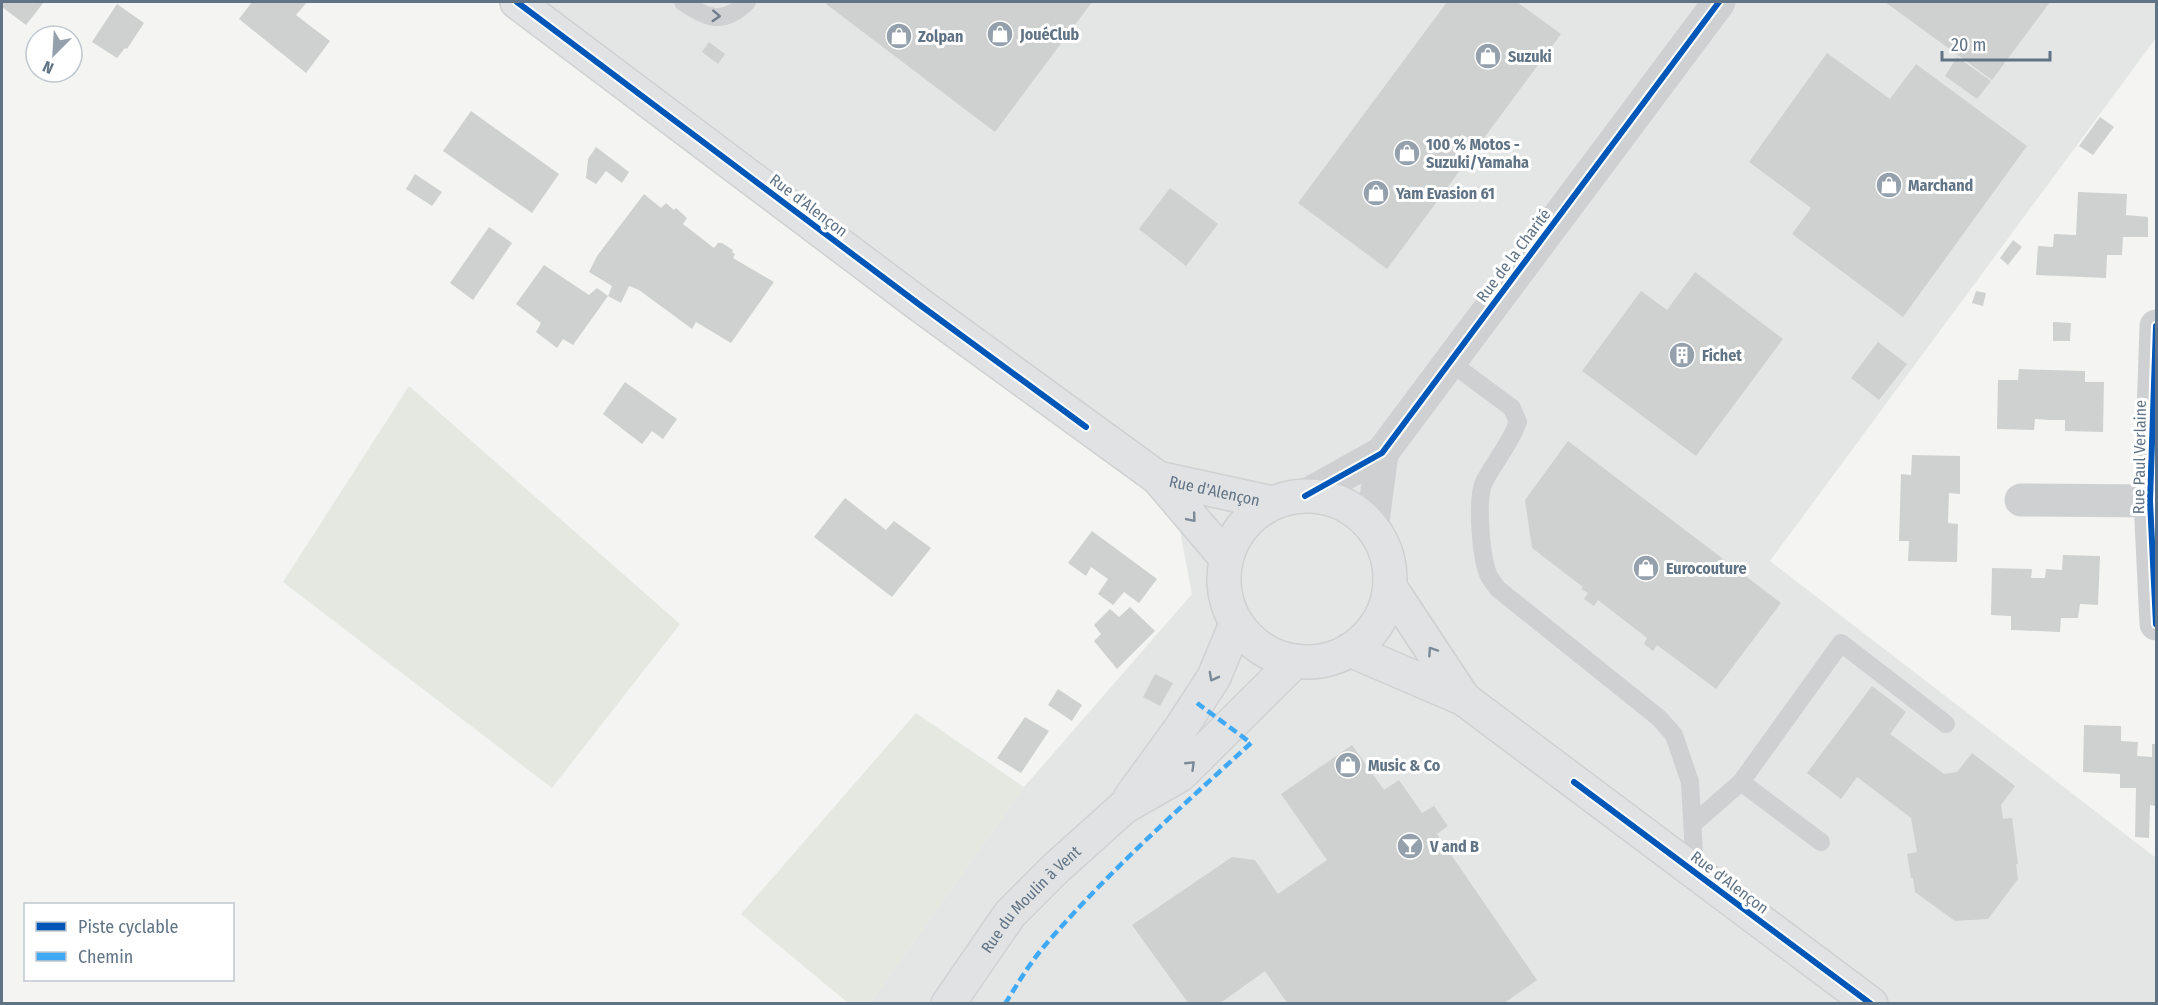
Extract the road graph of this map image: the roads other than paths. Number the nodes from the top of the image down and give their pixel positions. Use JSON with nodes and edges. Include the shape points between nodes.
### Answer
{"nodes":[{"id":1,"x":517,"y":2,"type":"edge"},
{"id":2,"x":684,"y":2,"type":"edge"},
{"id":3,"x":747,"y":2,"type":"edge"},
{"id":4,"x":1719,"y":2,"type":"edge"},
{"id":5,"x":2157,"y":326,"type":"edge"},
{"id":6,"x":1450,"y":362,"type":"junction"},
{"id":7,"x":1382,"y":453,"type":"junction"},
{"id":8,"x":1158,"y":478,"type":"junction"},
{"id":9,"x":1305,"y":496,"type":"junction"},
{"id":10,"x":2021,"y":500,"type":"dead end"},
{"id":11,"x":2150,"y":501,"type":"junction"},
{"id":12,"x":1272,"y":503,"type":"junction"},
{"id":13,"x":1372,"y":529,"type":"junction"},
{"id":14,"x":1226,"y":558,"type":"junction"},
{"id":15,"x":1390,"y":587,"type":"junction"},
{"id":16,"x":1236,"y":624,"type":"junction"},
{"id":17,"x":2157,"y":624,"type":"edge"},
{"id":18,"x":1350,"y":650,"type":"junction"},
{"id":19,"x":1295,"y":661,"type":"junction"},
{"id":20,"x":1464,"y":699,"type":"junction"},
{"id":21,"x":1946,"y":724,"type":"dead end"},
{"id":22,"x":1741,"y":782,"type":"junction"},
{"id":23,"x":1124,"y":807,"type":"junction"},
{"id":24,"x":1693,"y":824,"type":"junction"},
{"id":25,"x":1821,"y":842,"type":"dead end"},
{"id":26,"x":1695,"y":872,"type":"junction"},
{"id":27,"x":948,"y":1004,"type":"edge"},
{"id":28,"x":1871,"y":1004,"type":"edge"}],
"edges":[{"from":1,"to":8,"type":"main road","name":"Rue d'Alençon"},
{"from":2,"to":3,"type":"lane","one_way":true,"via":[[709,17],[724,17]]},
{"from":4,"to":6,"type":"street","name":"Rue de la Charité"},
{"from":5,"to":11,"type":"street","name":"Rue Paul Verlaine"},
{"from":6,"to":7,"type":"street","name":"Rue de la Charité"},
{"from":6,"to":24,"type":"lane","via":[[1512,408],[1518,422],[1512,439],[1483,484],[1479,503],[1488,574],[1498,589],[1659,718],[1674,735],[1690,782]]},
{"from":7,"to":9,"type":"street","name":"Rue de la Charité"},
{"from":7,"to":13,"type":"street","name":"Rue de la Charité"},
{"from":8,"to":12,"type":"main road","name":"Rue d'Alençon"},
{"from":8,"to":14,"type":"main road","name":"Rue d'Alençon","one_way":true},
{"from":9,"to":12,"type":"main road"},
{"from":9,"to":13,"type":"main road","via":[[1323,497],[1347,506]]},
{"from":10,"to":11,"type":"street"},
{"from":11,"to":17,"type":"street","name":"Rue Paul Verlaine"},
{"from":12,"to":14,"type":"main road","via":[[1235,534]]},
{"from":13,"to":15,"type":"main road","via":[[1389,563]]},
{"from":14,"to":16,"type":"main road","via":[[1223,581]]},
{"from":15,"to":18,"type":"main road","via":[[1384,610],[1370,634]]},
{"from":20,"to":15,"type":"main road","name":"Rue d'Alençon","one_way":true},
{"from":16,"to":19,"type":"main road","via":[[1252,642],[1272,655]]},
{"from":16,"to":23,"type":"main road","name":"Rue du Moulin à Vent","one_way":true,"via":[[1214,677]]},
{"from":18,"to":19,"type":"main road","via":[[1323,660]]},
{"from":18,"to":20,"type":"main road","name":"Rue d'Alençon"},
{"from":23,"to":19,"type":"main road","name":"Rue du Moulin à Vent","one_way":true,"via":[[1180,775]]},
{"from":20,"to":26,"type":"main road","name":"Rue d'Alençon"},
{"from":21,"to":22,"type":"lane","via":[[1841,643]]},
{"from":22,"to":24,"type":"lane"},
{"from":22,"to":25,"type":"lane"},
{"from":23,"to":27,"type":"main road","name":"Rue du Moulin à Vent","via":[[1010,914]]},
{"from":24,"to":26,"type":"lane"},
{"from":26,"to":28,"type":"main road","name":"Rue d'Alençon"}]}
